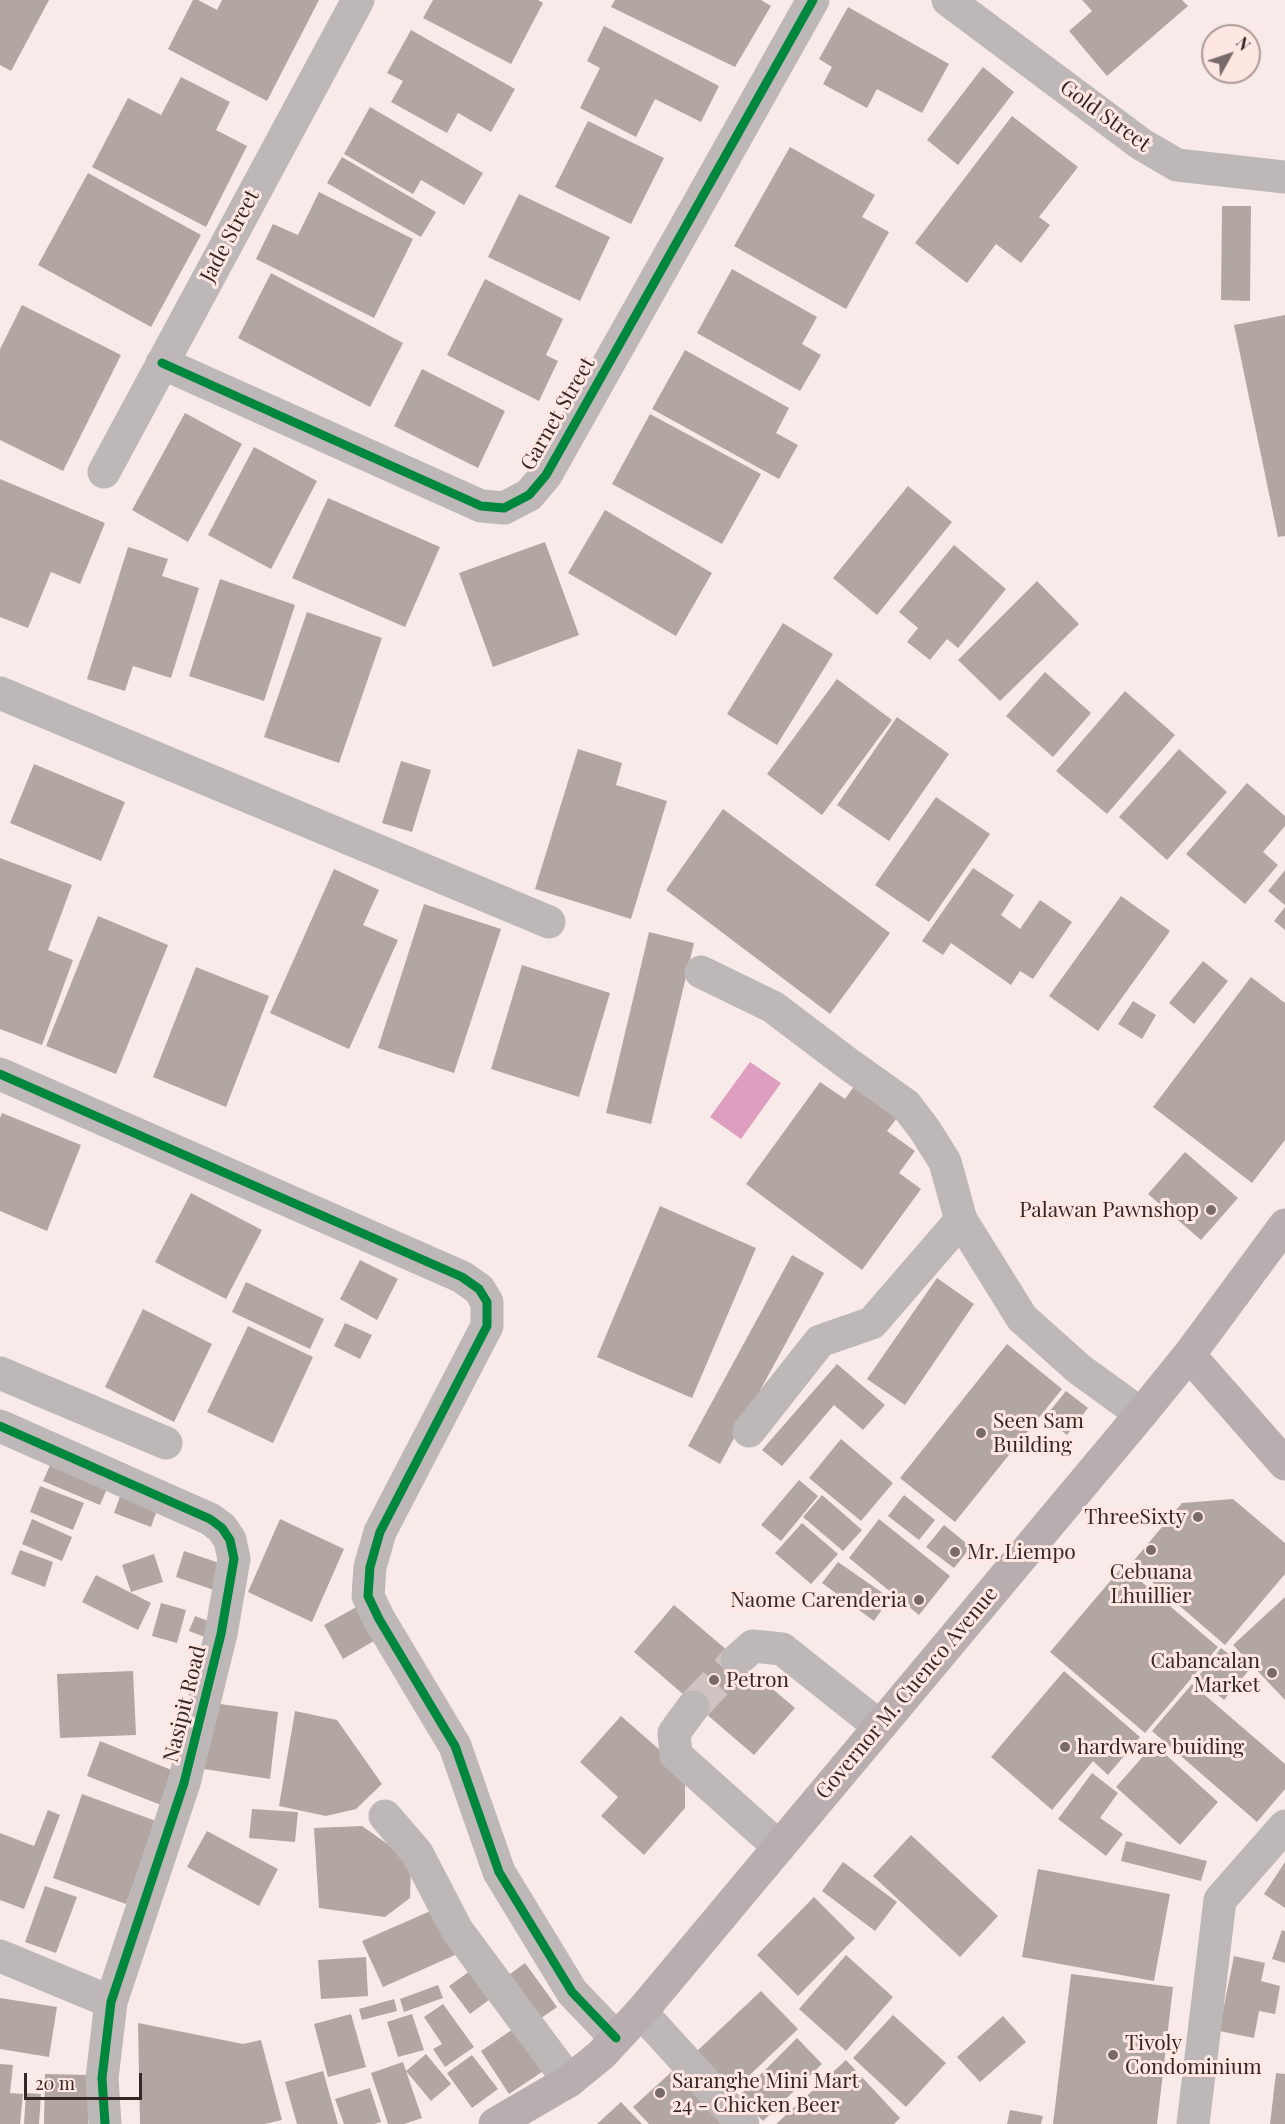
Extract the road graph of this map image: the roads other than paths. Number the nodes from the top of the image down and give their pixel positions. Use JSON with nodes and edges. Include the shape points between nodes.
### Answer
{"nodes":[{"id":1,"x":358,"y":0,"type":"edge"},
{"id":2,"x":813,"y":0,"type":"edge"},
{"id":3,"x":948,"y":0,"type":"edge"},
{"id":4,"x":1285,"y":177,"type":"edge"},
{"id":5,"x":162,"y":363,"type":"junction"},
{"id":6,"x":104,"y":472,"type":"dead end"},
{"id":7,"x":0,"y":693,"type":"edge"},
{"id":8,"x":549,"y":922,"type":"dead end"},
{"id":9,"x":701,"y":972,"type":"dead end"},
{"id":10,"x":0,"y":1074,"type":"edge"},
{"id":11,"x":961,"y":1220,"type":"junction"},
{"id":12,"x":1285,"y":1225,"type":"edge"},
{"id":13,"x":1189,"y":1355,"type":"junction"},
{"id":14,"x":0,"y":1373,"type":"edge"},
{"id":15,"x":1141,"y":1414,"type":"junction"},
{"id":16,"x":0,"y":1426,"type":"edge"},
{"id":17,"x":749,"y":1431,"type":"dead end"},
{"id":18,"x":166,"y":1443,"type":"dead end"},
{"id":19,"x":1285,"y":1464,"type":"edge"},
{"id":20,"x":737,"y":1660,"type":"tunnel mouth"},
{"id":21,"x":693,"y":1707,"type":"tunnel mouth"},
{"id":22,"x":879,"y":1726,"type":"junction"},
{"id":23,"x":385,"y":1816,"type":"dead end"},
{"id":24,"x":1285,"y":1826,"type":"edge"},
{"id":25,"x":779,"y":1847,"type":"junction"},
{"id":26,"x":0,"y":1956,"type":"edge"},
{"id":27,"x":111,"y":2002,"type":"junction"},
{"id":28,"x":641,"y":2012,"type":"junction"},
{"id":29,"x":616,"y":2038,"type":"junction"},
{"id":30,"x":569,"y":2081,"type":"junction"},
{"id":31,"x":105,"y":2124,"type":"edge"},
{"id":32,"x":495,"y":2124,"type":"edge"},
{"id":33,"x":744,"y":2124,"type":"edge"},
{"id":34,"x":1193,"y":2124,"type":"edge"}],
"edges":[{"from":1,"to":5,"type":"street","name":"Jade Street"},
{"from":2,"to":5,"type":"street","name":"Garnet Street","via":[[546,475],[530,495],[504,508],[481,506]]},
{"from":3,"to":4,"type":"street","name":"Gold Street","via":[[1141,144],[1177,165]]},
{"from":5,"to":6,"type":"street","name":"Jade Street"},
{"from":7,"to":8,"type":"street"},
{"from":9,"to":11,"type":"street","via":[[773,1007],[906,1105],[945,1162]]},
{"from":10,"to":29,"type":"street","via":[[462,1277],[479,1289],[487,1302],[487,1326],[380,1532],[370,1567],[368,1596],[455,1746],[499,1872],[572,1992]]},
{"from":11,"to":15,"type":"street","via":[[1022,1318],[1078,1369]]},
{"from":11,"to":17,"type":"street","via":[[872,1323],[820,1341]]},
{"from":12,"to":13,"type":"main road","name":"Governor M. Cuenco Avenue"},
{"from":13,"to":15,"type":"main road","name":"Governor M. Cuenco Avenue"},
{"from":13,"to":19,"type":"main road"},
{"from":14,"to":18,"type":"street"},
{"from":15,"to":22,"type":"main road","name":"Governor M. Cuenco Avenue"},
{"from":16,"to":27,"type":"street","name":"Nasipit Road","via":[[210,1519],[230,1540],[234,1559],[221,1634],[184,1783]]},
{"from":20,"to":22,"type":"street","via":[[753,1646],[782,1649]]},
{"from":21,"to":25,"type":"street","via":[[674,1733],[676,1755]]},
{"from":22,"to":25,"type":"main road","name":"Governor M. Cuenco Avenue"},
{"from":23,"to":30,"type":"street","via":[[417,1853],[457,1930]]},
{"from":24,"to":34,"type":"street","via":[[1220,1900]]},
{"from":25,"to":28,"type":"main road","name":"Governor M. Cuenco Avenue"},
{"from":26,"to":27,"type":"street"},
{"from":27,"to":31,"type":"street","name":"Nasipit Road","via":[[102,2078]]},
{"from":28,"to":29,"type":"main road","name":"Governor M. Cuenco Avenue"},
{"from":28,"to":33,"type":"street"},
{"from":29,"to":30,"type":"main road","name":"Governor M. Cuenco Avenue"},
{"from":30,"to":32,"type":"main road","name":"Governor M. Cuenco Avenue"}]}
